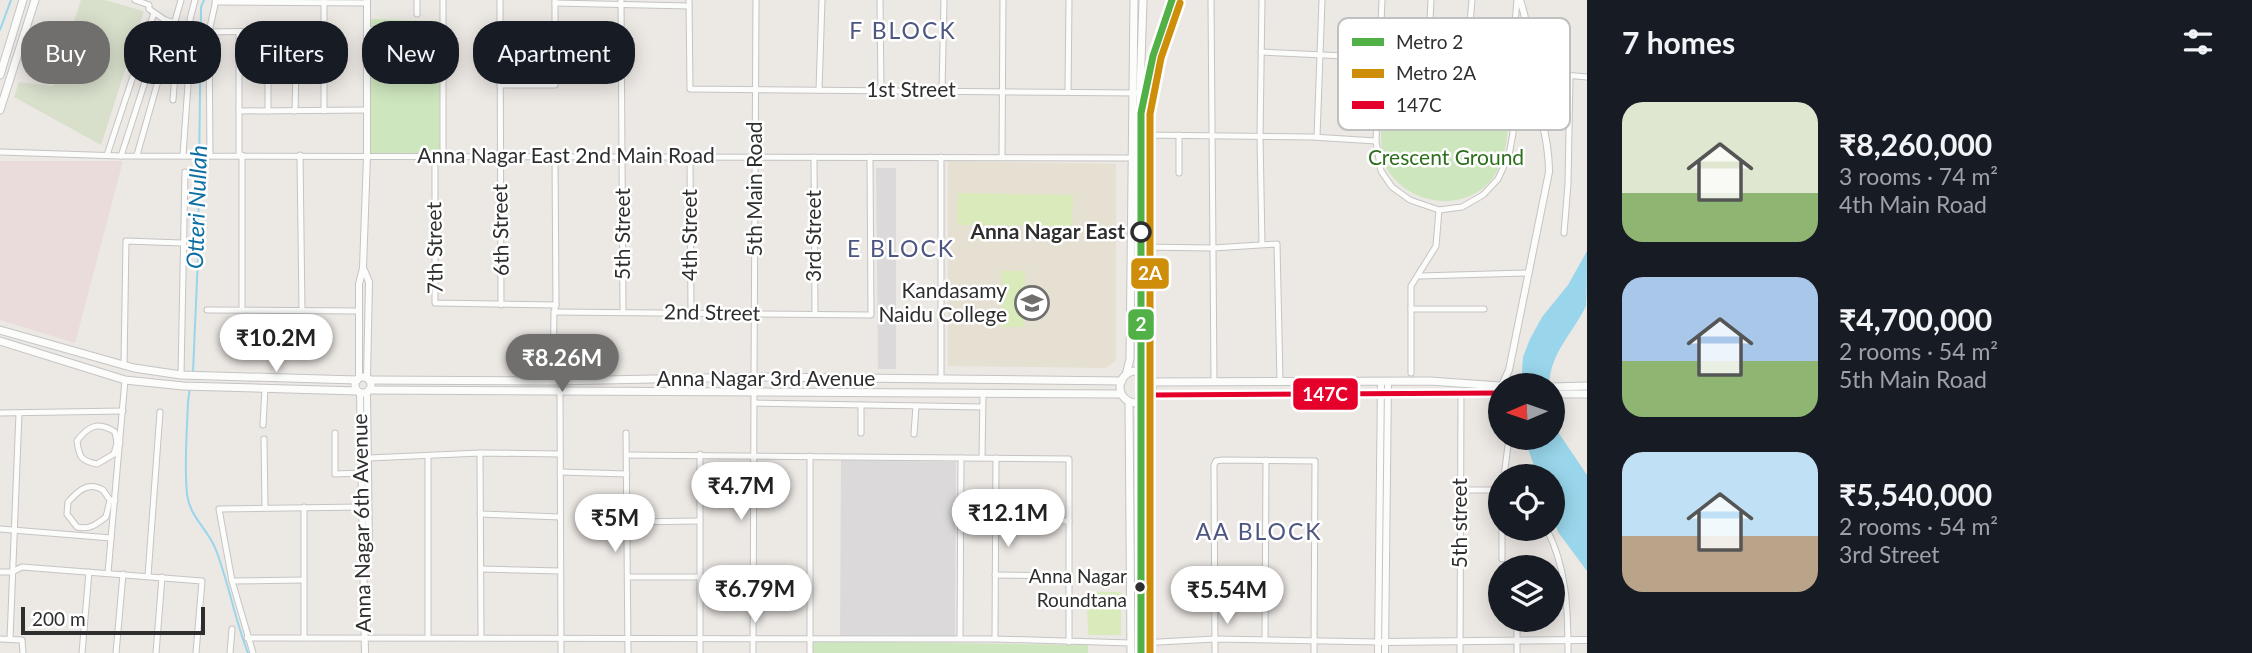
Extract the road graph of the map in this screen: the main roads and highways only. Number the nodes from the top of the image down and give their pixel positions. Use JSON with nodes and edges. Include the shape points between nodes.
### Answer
{"nodes":[{"id":1,"x":23,"y":0,"type":"edge"},
{"id":2,"x":34,"y":0,"type":"edge"},
{"id":3,"x":1133,"y":0,"type":"edge"},
{"id":4,"x":1143,"y":0,"type":"edge"},
{"id":5,"x":0,"y":75,"type":"edge"},
{"id":6,"x":3,"y":93,"type":"edge"},
{"id":7,"x":1136,"y":93,"type":"junction"},
{"id":8,"x":0,"y":110,"type":"edge"},
{"id":9,"x":0,"y":330,"type":"edge"},
{"id":10,"x":0,"y":341,"type":"edge"},
{"id":11,"x":1143,"y":373,"type":"junction"},
{"id":12,"x":1124,"y":378,"type":"junction"},
{"id":13,"x":363,"y":379,"type":"junction"},
{"id":14,"x":1155,"y":382,"type":"junction"},
{"id":15,"x":1488,"y":384,"type":"edge"},
{"id":16,"x":1587,"y":386,"type":"edge"},
{"id":17,"x":363,"y":391,"type":"junction"},
{"id":18,"x":1567,"y":391,"type":"joint"},
{"id":19,"x":1488,"y":393,"type":"edge"},
{"id":20,"x":1121,"y":394,"type":"junction"},
{"id":21,"x":1587,"y":394,"type":"edge"},
{"id":22,"x":1155,"y":395,"type":"junction"},
{"id":23,"x":1129,"y":402,"type":"junction"},
{"id":24,"x":1140,"y":403,"type":"junction"},
{"id":25,"x":1131,"y":653,"type":"edge"},
{"id":26,"x":1140,"y":653,"type":"edge"}],
"edges":[{"from":1,"to":5,"type":"main road"},
{"from":2,"to":6,"type":"main road"},
{"from":3,"to":7,"type":"main road"},
{"from":4,"to":7,"type":"main road"},
{"from":6,"to":8,"type":"main road"},
{"from":7,"to":11,"type":"main road"},
{"from":7,"to":12,"type":"main road","via":[[1130,359]]},
{"from":9,"to":13,"type":"main road","name":"Anna Nagar 3rd Avenue","via":[[124,366],[188,375]]},
{"from":10,"to":17,"type":"main road","name":"Anna Nagar 3rd Avenue","via":[[125,380]]},
{"from":11,"to":12,"type":"main road","via":[[1132,372]]},
{"from":11,"to":14,"type":"main road"},
{"from":12,"to":13,"type":"main road","name":"Anna Nagar 3rd Avenue"},
{"from":12,"to":20,"type":"main road"},
{"from":13,"to":17,"type":"main road"},
{"from":13,"to":17,"type":"main road","via":[[355,387]]},
{"from":14,"to":15,"type":"main road"},
{"from":14,"to":22,"type":"main road"},
{"from":16,"to":18,"type":"main road"},
{"from":17,"to":20,"type":"main road","name":"Anna Nagar 3rd Avenue"},
{"from":18,"to":21,"type":"main road"},
{"from":19,"to":22,"type":"main road"},
{"from":20,"to":23,"type":"main road"},
{"from":22,"to":24,"type":"main road"},
{"from":23,"to":24,"type":"main road"},
{"from":23,"to":25,"type":"main road"},
{"from":24,"to":26,"type":"main road"}]}
